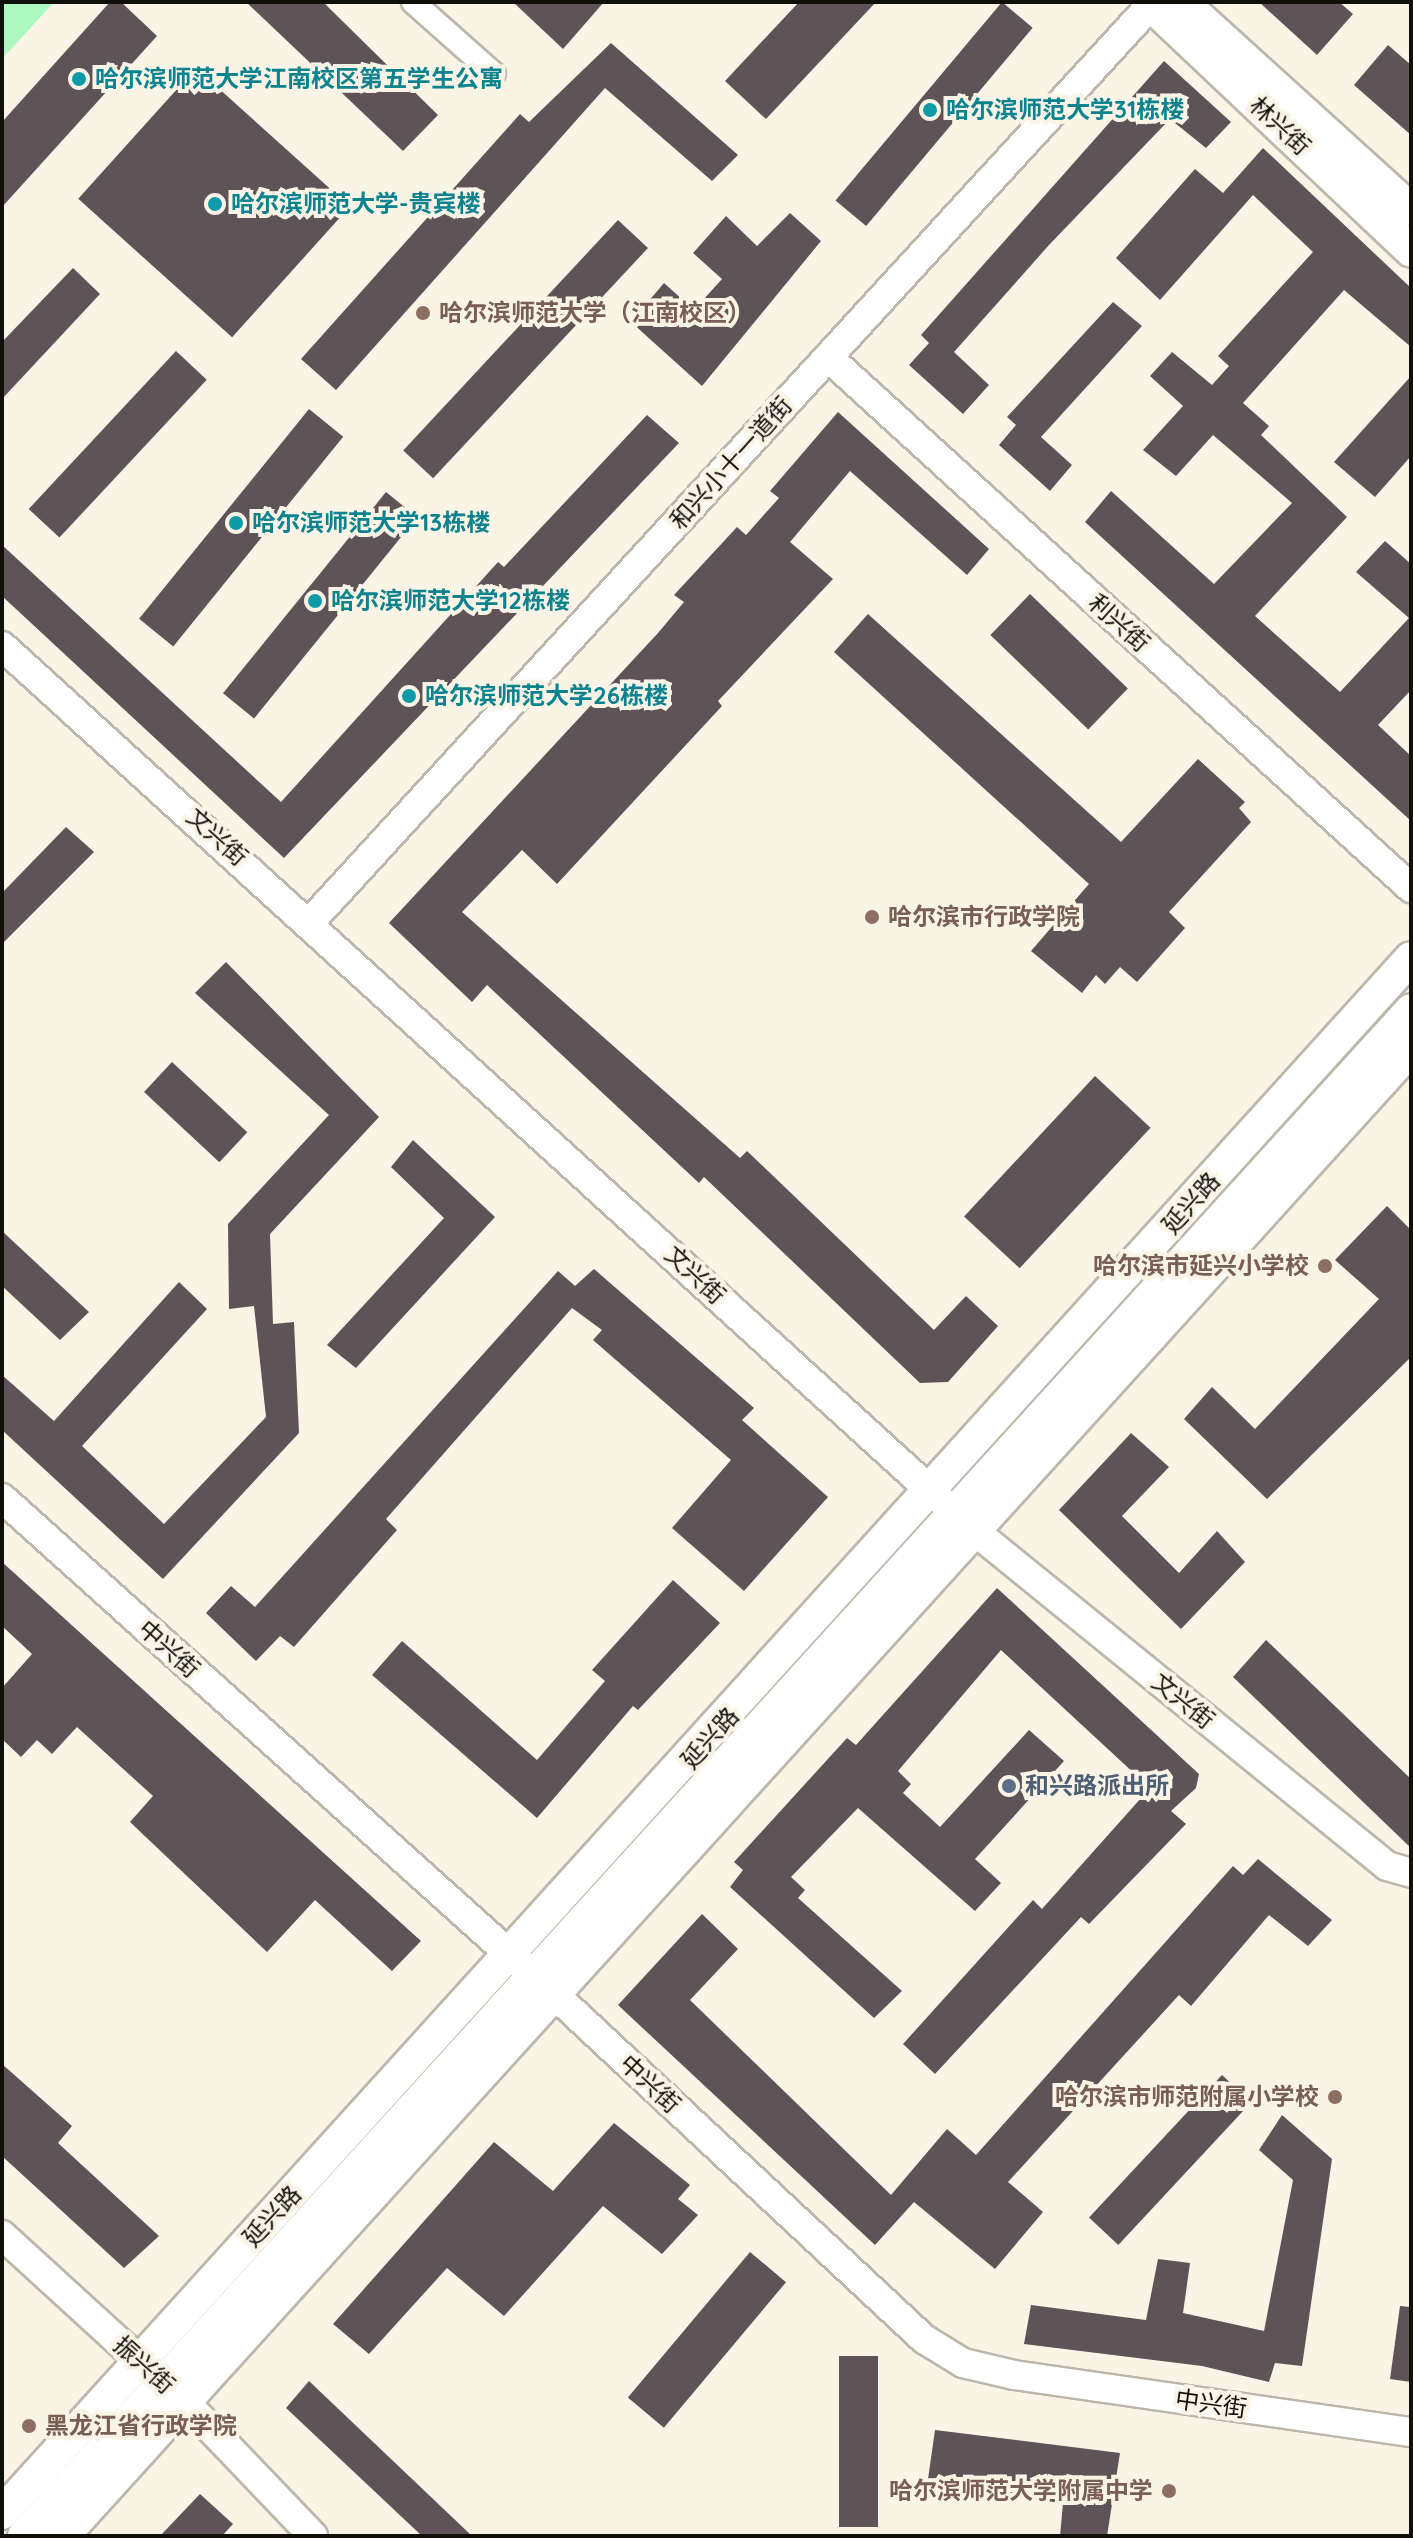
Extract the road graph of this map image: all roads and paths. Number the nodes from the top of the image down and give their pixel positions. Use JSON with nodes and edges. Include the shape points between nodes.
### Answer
{"nodes":[{"id":1,"x":413,"y":2,"type":"edge"},
{"id":2,"x":1160,"y":3,"type":"edge"},
{"id":3,"x":494,"y":74,"type":"dead end"},
{"id":4,"x":1411,"y":210,"type":"edge"},
{"id":5,"x":1411,"y":251,"type":"edge"},
{"id":6,"x":828,"y":357,"type":"junction"},
{"id":7,"x":2,"y":646,"type":"edge"},
{"id":8,"x":1411,"y":888,"type":"edge"},
{"id":9,"x":311,"y":921,"type":"junction"},
{"id":10,"x":1411,"y":958,"type":"edge"},
{"id":11,"x":1411,"y":1010,"type":"edge"},
{"id":12,"x":1411,"y":1049,"type":"edge"},
{"id":13,"x":2,"y":1498,"type":"edge"},
{"id":14,"x":955,"y":1513,"type":"junction"},
{"id":15,"x":1411,"y":1873,"type":"edge"},
{"id":16,"x":533,"y":1977,"type":"junction"},
{"id":17,"x":2,"y":2235,"type":"edge"},
{"id":18,"x":139,"y":2362,"type":"junction"},
{"id":19,"x":174,"y":2393,"type":"junction"},
{"id":20,"x":1411,"y":2432,"type":"edge"},
{"id":21,"x":2,"y":2513,"type":"edge"},
{"id":22,"x":24,"y":2536,"type":"edge"},
{"id":23,"x":63,"y":2536,"type":"edge"},
{"id":24,"x":313,"y":2536,"type":"edge"}],
"edges":[{"from":1,"to":3,"type":"street"},
{"from":2,"to":4,"type":"main road","name":"林兴街"},
{"from":2,"to":5,"type":"main road","name":"林兴街"},
{"from":2,"to":6,"type":"street","name":"和兴小十一道街"},
{"from":6,"to":8,"type":"street","name":"利兴街"},
{"from":6,"to":9,"type":"street","name":"和兴小十一道街"},
{"from":7,"to":9,"type":"street","name":"文兴街"},
{"from":9,"to":14,"type":"street","name":"文兴街"},
{"from":10,"to":14,"type":"main road","name":"延兴路"},
{"from":11,"to":14,"type":"main road"},
{"from":12,"to":14,"type":"main road","name":"延兴路"},
{"from":13,"to":16,"type":"street","name":"中兴街"},
{"from":14,"to":15,"type":"street","name":"文兴街","via":[[1387,1866]]},
{"from":14,"to":16,"type":"main road","name":"延兴路"},
{"from":14,"to":16,"type":"main road","name":"延兴路"},
{"from":16,"to":18,"type":"main road","name":"延兴路"},
{"from":16,"to":19,"type":"main road","name":"延兴路"},
{"from":16,"to":20,"type":"street","name":"中兴街","via":[[924,2339],[963,2363]]},
{"from":17,"to":18,"type":"street","name":"振兴街"},
{"from":18,"to":19,"type":"street","name":"振兴街"},
{"from":18,"to":21,"type":"main road","name":"延兴路"},
{"from":19,"to":22,"type":"main road"},
{"from":19,"to":23,"type":"main road","name":"延兴路"},
{"from":19,"to":24,"type":"street","name":"振兴街"}]}
